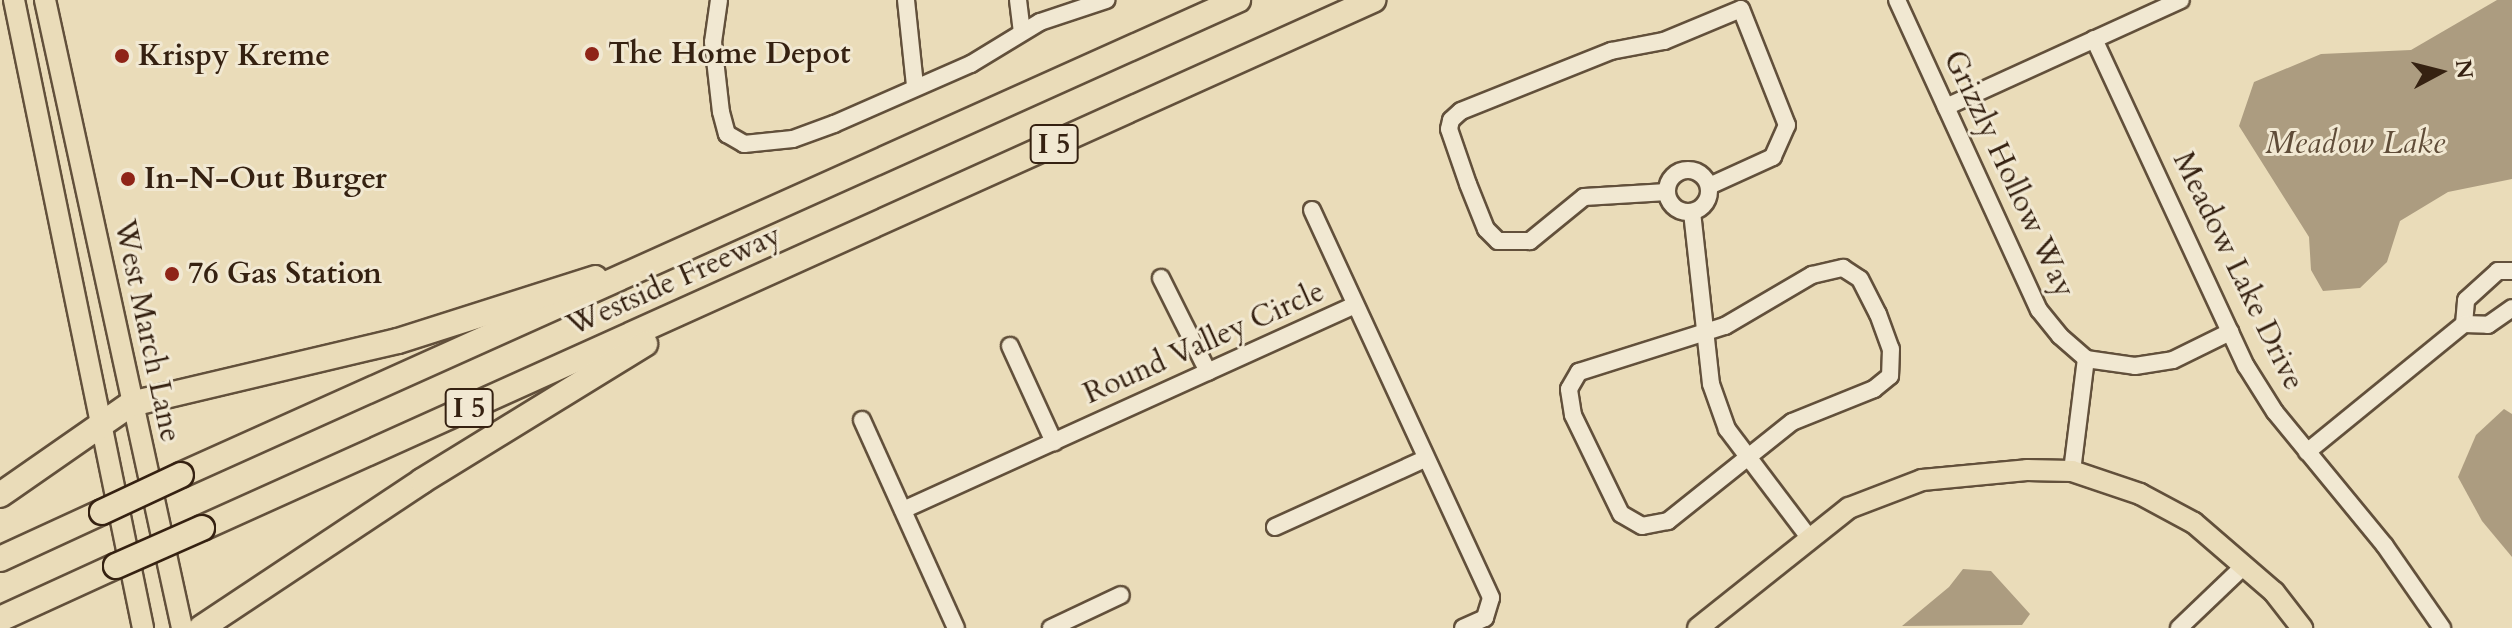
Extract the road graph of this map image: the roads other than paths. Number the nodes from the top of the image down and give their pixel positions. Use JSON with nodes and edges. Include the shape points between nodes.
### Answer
{"nodes":[{"id":1,"x":14,"y":0,"type":"edge"},
{"id":2,"x":45,"y":0,"type":"edge"},
{"id":3,"x":719,"y":0,"type":"edge"},
{"id":4,"x":906,"y":0,"type":"edge"},
{"id":5,"x":1018,"y":0,"type":"edge"},
{"id":6,"x":1106,"y":0,"type":"edge"},
{"id":7,"x":1238,"y":0,"type":"edge"},
{"id":8,"x":1373,"y":0,"type":"edge"},
{"id":9,"x":1897,"y":0,"type":"edge"},
{"id":10,"x":2181,"y":0,"type":"edge"},
{"id":11,"x":1022,"y":31,"type":"junction"},
{"id":12,"x":2094,"y":39,"type":"junction"},
{"id":13,"x":915,"y":86,"type":"junction"},
{"id":14,"x":1946,"y":107,"type":"junction"},
{"id":15,"x":1709,"y":186,"type":"junction"},
{"id":16,"x":1667,"y":192,"type":"junction"},
{"id":17,"x":1312,"y":210,"type":"dead end"},
{"id":18,"x":1692,"y":212,"type":"junction"},
{"id":19,"x":2512,"y":271,"type":"edge"},
{"id":20,"x":633,"y":276,"type":"junction"},
{"id":21,"x":1161,"y":278,"type":"dead end"},
{"id":22,"x":736,"y":289,"type":"junction"},
{"id":23,"x":1355,"y":305,"type":"junction"},
{"id":24,"x":2512,"y":308,"type":"edge"},
{"id":25,"x":2464,"y":324,"type":"junction"},
{"id":26,"x":1709,"y":332,"type":"junction"},
{"id":27,"x":2230,"y":332,"type":"junction"},
{"id":28,"x":1010,"y":346,"type":"dead end"},
{"id":29,"x":2086,"y":359,"type":"junction"},
{"id":30,"x":1208,"y":372,"type":"junction"},
{"id":31,"x":131,"y":404,"type":"junction"},
{"id":32,"x":862,"y":420,"type":"dead end"},
{"id":33,"x":101,"y":421,"type":"junction"},
{"id":34,"x":1054,"y":442,"type":"junction"},
{"id":35,"x":2307,"y":452,"type":"junction"},
{"id":36,"x":1746,"y":457,"type":"junction"},
{"id":37,"x":1425,"y":459,"type":"junction"},
{"id":38,"x":2072,"y":471,"type":"junction"},
{"id":39,"x":0,"y":495,"type":"edge"},
{"id":40,"x":903,"y":510,"type":"junction"},
{"id":41,"x":1275,"y":527,"type":"dead end"},
{"id":42,"x":1808,"y":536,"type":"junction"},
{"id":43,"x":0,"y":559,"type":"edge"},
{"id":44,"x":2245,"y":565,"type":"junction"},
{"id":45,"x":1121,"y":595,"type":"dead end"},
{"id":46,"x":0,"y":619,"type":"edge"},
{"id":47,"x":143,"y":628,"type":"edge"},
{"id":48,"x":182,"y":628,"type":"edge"},
{"id":49,"x":201,"y":628,"type":"edge"},
{"id":50,"x":956,"y":628,"type":"edge"},
{"id":51,"x":1051,"y":628,"type":"edge"},
{"id":52,"x":1463,"y":628,"type":"edge"},
{"id":53,"x":1698,"y":628,"type":"edge"},
{"id":54,"x":2179,"y":628,"type":"edge"},
{"id":55,"x":2302,"y":628,"type":"edge"},
{"id":56,"x":2442,"y":628,"type":"edge"}],
"edges":[{"from":1,"to":33,"type":"main road"},
{"from":2,"to":31,"type":"main road","name":"West March Lane"},
{"from":3,"to":13,"type":"street","via":[[713,42],[721,112],[732,139],[744,144],[793,139]]},
{"from":4,"to":13,"type":"street"},
{"from":5,"to":11,"type":"street"},
{"from":6,"to":11,"type":"street"},
{"from":7,"to":20,"type":"highway","name":"Westside Freeway","number":"I 5"},
{"from":8,"to":22,"type":"highway","name":"Westside Freeway","number":"I 5"},
{"from":9,"to":14,"type":"street","name":"Grizzly Hollow Way"},
{"from":10,"to":12,"type":"street"},
{"from":11,"to":13,"type":"street","via":[[971,64]]},
{"from":12,"to":14,"type":"street"},
{"from":12,"to":27,"type":"street","name":"Meadow Lake Drive"},
{"from":14,"to":29,"type":"street","name":"Grizzly Hollow Way","via":[[2039,310]]},
{"from":15,"to":16,"type":"street","via":[[1702,174],[1689,169],[1675,174]]},
{"from":15,"to":16,"type":"street","via":[[1773,157],[1787,125],[1741,9],[1664,41],[1611,51],[1461,111],[1451,120],[1449,129],[1474,199],[1486,229],[1498,241],[1530,241],[1584,197]]},
{"from":15,"to":18,"type":"street","via":[[1704,206]]},
{"from":16,"to":18,"type":"street","via":[[1672,205]]},
{"from":17,"to":23,"type":"street"},
{"from":18,"to":26,"type":"street"},
{"from":19,"to":25,"type":"street","via":[[2498,271],[2466,300]]},
{"from":20,"to":31,"type":"highway","via":[[593,278],[398,341]]},
{"from":20,"to":43,"type":"highway","name":"Westside Freeway","number":"I 5","bridge":true},
{"from":21,"to":30,"type":"street"},
{"from":22,"to":46,"type":"highway","name":"Westside Freeway","number":"I 5","bridge":true},
{"from":22,"to":49,"type":"highway","via":[[422,481]]},
{"from":23,"to":30,"type":"street","name":"Round Valley Circle"},
{"from":23,"to":37,"type":"street","name":"Round Valley Circle"},
{"from":24,"to":25,"type":"street","via":[[2488,325]]},
{"from":25,"to":35,"type":"street"},
{"from":26,"to":36,"type":"street","via":[[1711,384],[1727,429]]},
{"from":26,"to":36,"type":"street","via":[[1812,275],[1843,268],[1860,279],[1891,349],[1890,376],[1874,389],[1792,422]]},
{"from":26,"to":36,"type":"street","via":[[1579,372],[1569,389],[1573,415],[1621,514],[1642,526],[1668,521]]},
{"from":27,"to":29,"type":"street","via":[[2160,364]]},
{"from":27,"to":35,"type":"street","name":"Meadow Lake Drive","via":[[2266,399]]},
{"from":28,"to":34,"type":"street"},
{"from":29,"to":38,"type":"street"},
{"from":30,"to":34,"type":"street","name":"Round Valley Circle"},
{"from":31,"to":33,"type":"highway"},
{"from":31,"to":48,"type":"main road","name":"West March Lane"},
{"from":32,"to":40,"type":"street"},
{"from":33,"to":39,"type":"highway"},
{"from":33,"to":47,"type":"main road"},
{"from":34,"to":40,"type":"street","name":"Round Valley Circle"},
{"from":35,"to":56,"type":"street","name":"Meadow Lake Drive","via":[[2385,546]]},
{"from":36,"to":42,"type":"street"},
{"from":37,"to":41,"type":"street"},
{"from":37,"to":52,"type":"street","name":"Round Valley Circle","via":[[1491,598],[1485,618]]},
{"from":38,"to":42,"type":"main road","via":[[1979,471],[1922,480],[1849,508]]},
{"from":38,"to":44,"type":"main road","via":[[2159,503],[2194,523]]},
{"from":40,"to":50,"type":"street"},
{"from":42,"to":53,"type":"main road"},
{"from":44,"to":54,"type":"street"},
{"from":44,"to":55,"type":"main road"},
{"from":45,"to":51,"type":"street"}]}
